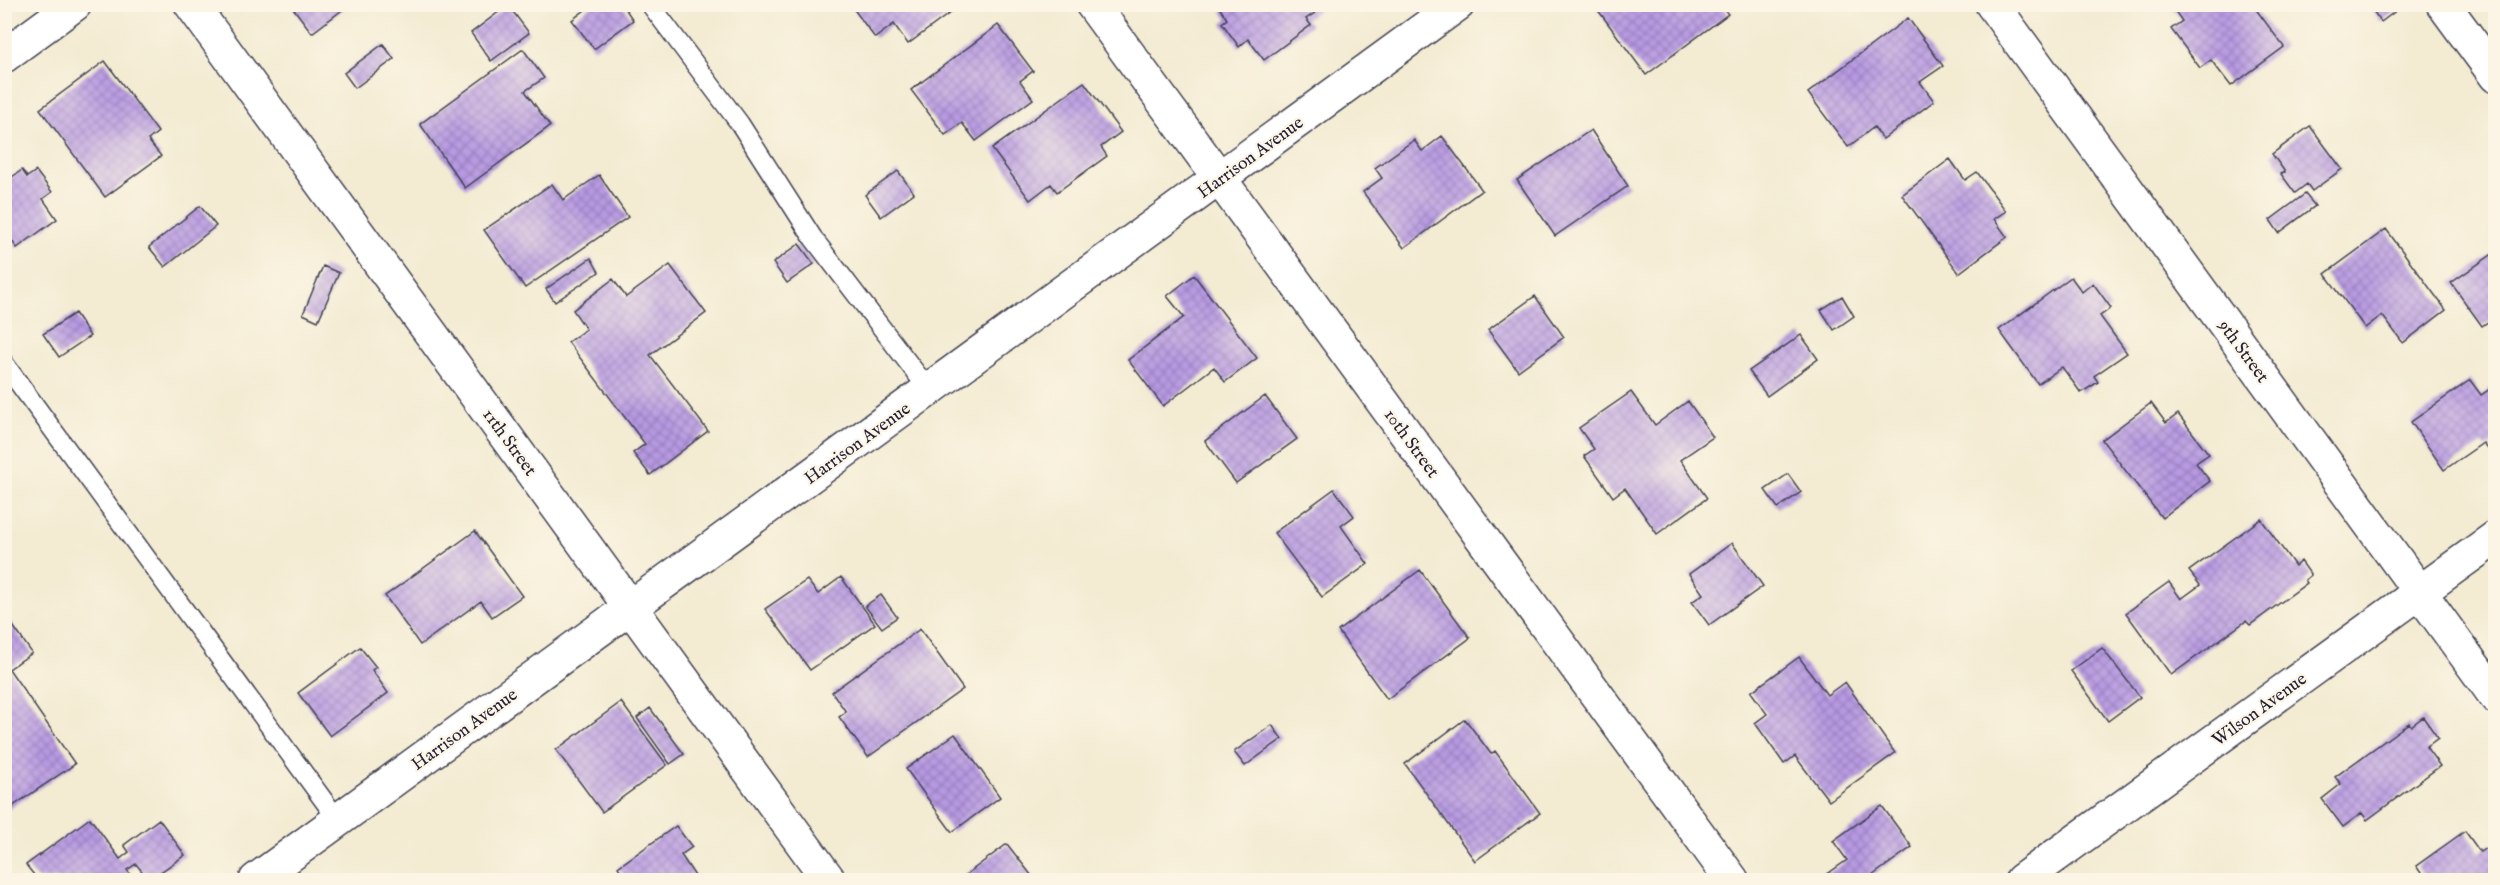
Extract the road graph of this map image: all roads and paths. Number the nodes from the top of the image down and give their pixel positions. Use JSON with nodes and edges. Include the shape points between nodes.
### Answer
{"nodes":[{"id":1,"x":75,"y":4,"type":"edge"},
{"id":2,"x":191,"y":4,"type":"edge"},
{"id":3,"x":650,"y":4,"type":"edge"},
{"id":4,"x":1092,"y":4,"type":"edge"},
{"id":5,"x":1458,"y":4,"type":"edge"},
{"id":6,"x":1992,"y":4,"type":"edge"},
{"id":7,"x":2443,"y":4,"type":"edge"},
{"id":8,"x":4,"y":56,"type":"edge"},
{"id":9,"x":2496,"y":76,"type":"edge"},
{"id":10,"x":1219,"y":180,"type":"junction"},
{"id":11,"x":4,"y":363,"type":"edge"},
{"id":12,"x":929,"y":390,"type":"junction"},
{"id":13,"x":2496,"y":537,"type":"edge"},
{"id":14,"x":2419,"y":592,"type":"junction"},
{"id":15,"x":630,"y":607,"type":"junction"},
{"id":16,"x":2496,"y":697,"type":"edge"},
{"id":17,"x":338,"y":820,"type":"junction"},
{"id":18,"x":256,"y":880,"type":"edge"},
{"id":19,"x":829,"y":880,"type":"edge"},
{"id":20,"x":1732,"y":880,"type":"edge"},
{"id":21,"x":2022,"y":880,"type":"edge"}],
"edges":[{"from":1,"to":8,"type":"street"},
{"from":2,"to":15,"type":"street","name":"11th Street"},
{"from":3,"to":12,"type":"lane","via":[[740,124],[813,238]]},
{"from":4,"to":10,"type":"street","name":"10th Street"},
{"from":5,"to":10,"type":"street","name":"Harrison Avenue"},
{"from":6,"to":14,"type":"street","name":"9th Street"},
{"from":7,"to":9,"type":"street"},
{"from":10,"to":12,"type":"street","name":"Harrison Avenue"},
{"from":10,"to":20,"type":"street","name":"10th Street"},
{"from":11,"to":17,"type":"lane"},
{"from":12,"to":15,"type":"street","name":"Harrison Avenue"},
{"from":13,"to":14,"type":"street","name":"Wilson Avenue"},
{"from":14,"to":16,"type":"street","name":"9th Street"},
{"from":14,"to":21,"type":"street","name":"Wilson Avenue"},
{"from":15,"to":17,"type":"street","name":"Harrison Avenue"},
{"from":15,"to":19,"type":"street","name":"11th Street"},
{"from":17,"to":18,"type":"street","name":"Harrison Avenue"}]}
